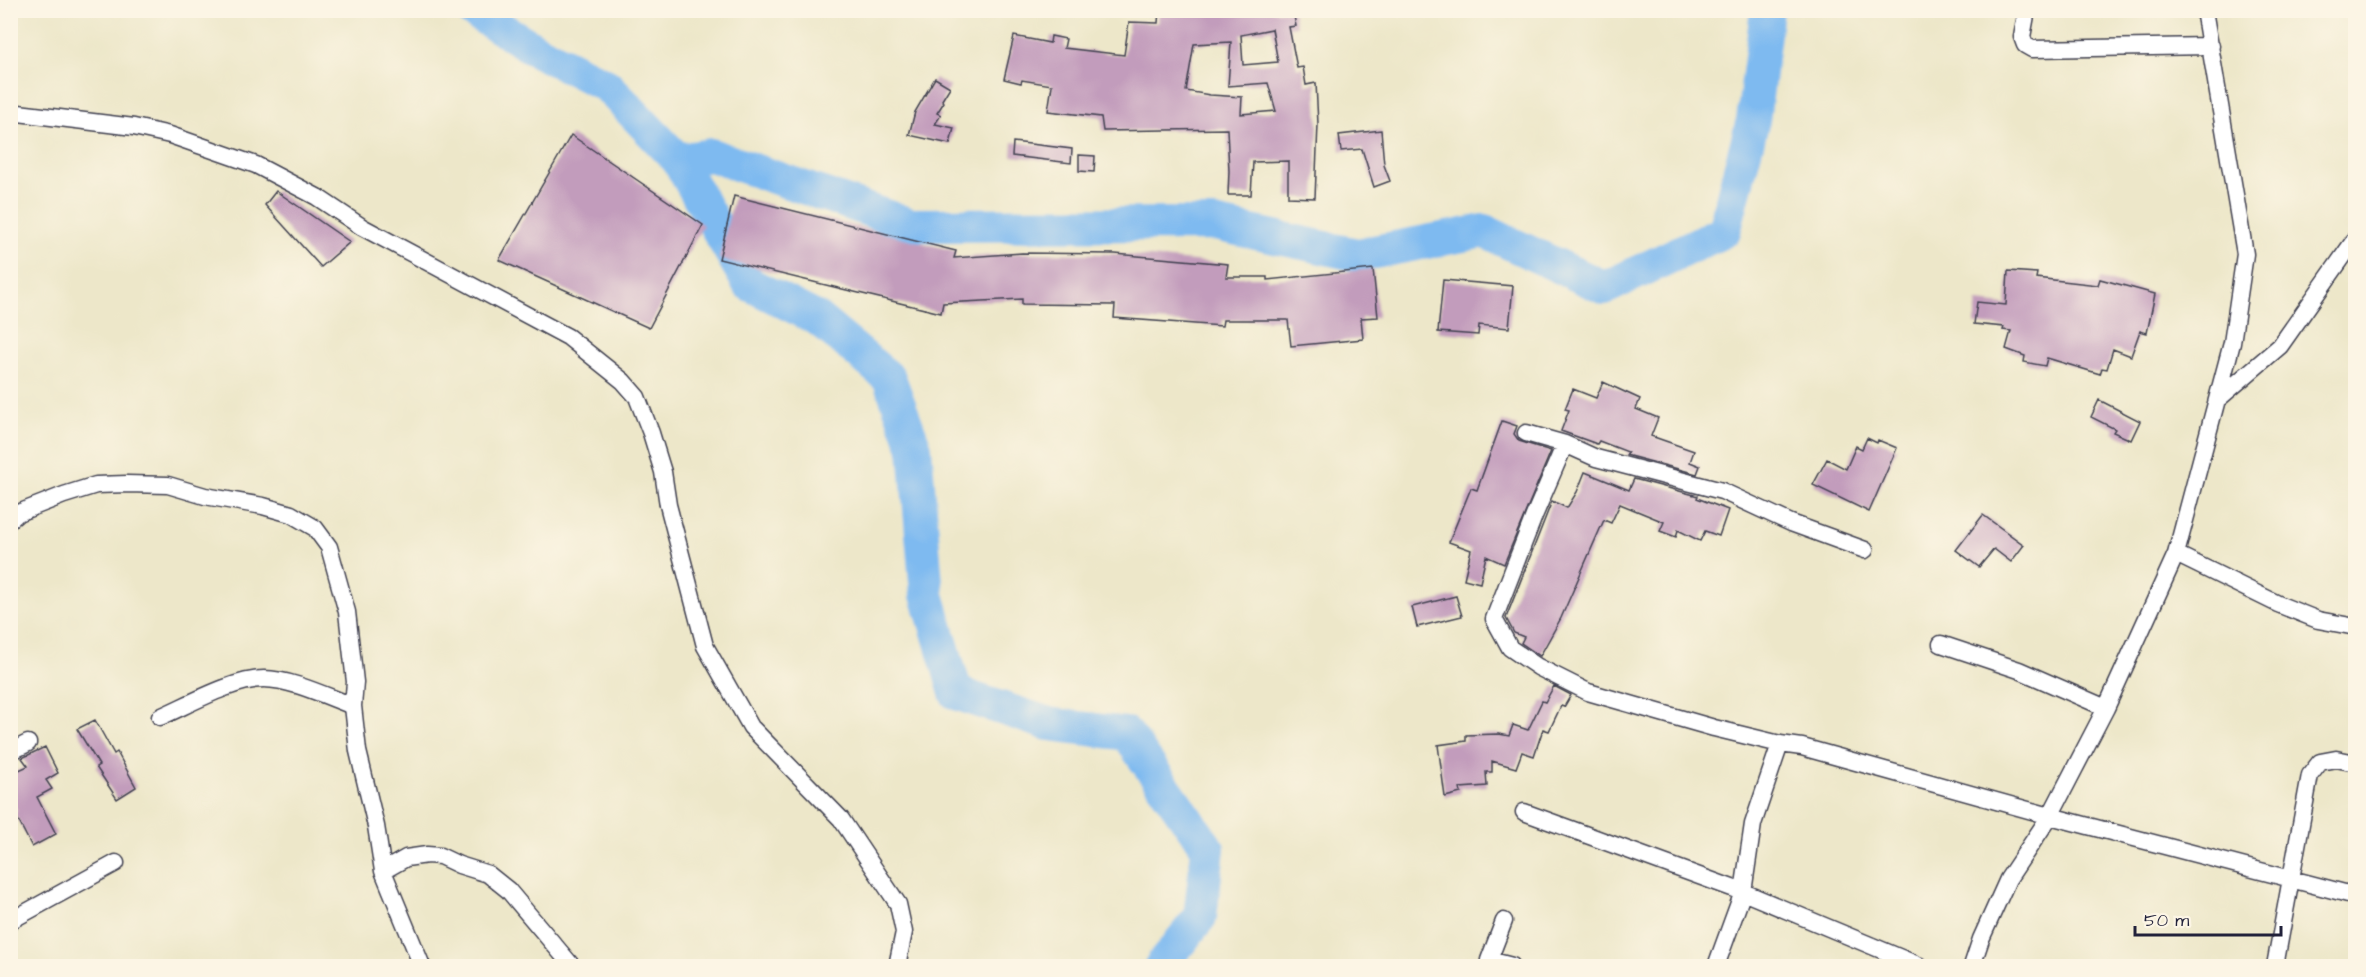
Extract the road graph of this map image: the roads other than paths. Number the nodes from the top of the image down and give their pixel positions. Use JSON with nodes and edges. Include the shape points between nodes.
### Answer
{"nodes":[{"id":1,"x":2026,"y":10,"type":"edge"},
{"id":2,"x":2204,"y":10,"type":"edge"},
{"id":3,"x":2211,"y":46,"type":"junction"},
{"id":4,"x":10,"y":112,"type":"edge"},
{"id":5,"x":2355,"y":238,"type":"edge"},
{"id":6,"x":2217,"y":400,"type":"junction"},
{"id":7,"x":1526,"y":433,"type":"dead end"},
{"id":8,"x":1565,"y":444,"type":"junction"},
{"id":9,"x":10,"y":520,"type":"edge"},
{"id":10,"x":1865,"y":550,"type":"dead end"},
{"id":11,"x":2176,"y":554,"type":"junction"},
{"id":12,"x":2355,"y":627,"type":"edge"},
{"id":13,"x":1941,"y":644,"type":"dead end"},
{"id":14,"x":353,"y":706,"type":"junction"},
{"id":15,"x":2106,"y":708,"type":"junction"},
{"id":16,"x":160,"y":717,"type":"dead end"},
{"id":17,"x":28,"y":743,"type":"dead end"},
{"id":18,"x":1780,"y":744,"type":"junction"},
{"id":19,"x":10,"y":752,"type":"edge"},
{"id":20,"x":2355,"y":763,"type":"edge"},
{"id":21,"x":1524,"y":812,"type":"dead end"},
{"id":22,"x":2050,"y":816,"type":"junction"},
{"id":23,"x":116,"y":862,"type":"dead end"},
{"id":24,"x":384,"y":871,"type":"junction"},
{"id":25,"x":2292,"y":880,"type":"junction"},
{"id":26,"x":1743,"y":892,"type":"junction"},
{"id":27,"x":2355,"y":896,"type":"edge"},
{"id":28,"x":10,"y":921,"type":"edge"},
{"id":29,"x":1504,"y":921,"type":"dead end"},
{"id":30,"x":1489,"y":963,"type":"edge"},
{"id":31,"x":422,"y":966,"type":"edge"},
{"id":32,"x":572,"y":966,"type":"edge"},
{"id":33,"x":897,"y":966,"type":"edge"},
{"id":34,"x":1512,"y":966,"type":"edge"},
{"id":35,"x":1716,"y":966,"type":"edge"},
{"id":36,"x":1920,"y":966,"type":"edge"},
{"id":37,"x":1972,"y":966,"type":"edge"},
{"id":38,"x":2275,"y":966,"type":"edge"}],
"edges":[{"from":1,"to":3,"type":"street","via":[[2022,37],[2032,49]]},
{"from":2,"to":3,"type":"street"},
{"from":3,"to":6,"type":"street","via":[[2245,254],[2232,343]]},
{"from":4,"to":33,"type":"street","via":[[134,127],[170,135],[256,165],[317,197],[362,227],[568,337],[623,381],[637,397],[651,433],[705,646],[751,727],[841,819],[898,904],[904,932]]},
{"from":5,"to":6,"type":"street","via":[[2280,346]]},
{"from":6,"to":11,"type":"street"},
{"from":7,"to":8,"type":"street"},
{"from":8,"to":10,"type":"street","via":[[1596,458],[1722,491],[1791,523]]},
{"from":8,"to":18,"type":"street","via":[[1494,619],[1510,648],[1588,692]]},
{"from":9,"to":14,"type":"street","via":[[18,513],[96,485],[127,484],[168,485],[291,514],[315,528],[329,547],[346,612],[355,682]]},
{"from":11,"to":12,"type":"street","via":[[2298,612]]},
{"from":11,"to":15,"type":"street"},
{"from":13,"to":15,"type":"street","via":[[2019,670]]},
{"from":14,"to":16,"type":"street","via":[[264,679],[227,688]]},
{"from":14,"to":24,"type":"street","via":[[358,751]]},
{"from":15,"to":22,"type":"street"},
{"from":17,"to":19,"type":"street"},
{"from":18,"to":22,"type":"street"},
{"from":18,"to":26,"type":"street","via":[[1754,824]]},
{"from":20,"to":25,"type":"street","via":[[2336,759],[2320,762],[2310,775]]},
{"from":21,"to":26,"type":"street"},
{"from":22,"to":25,"type":"street"},
{"from":22,"to":37,"type":"street","via":[[2008,879]]},
{"from":23,"to":28,"type":"street"},
{"from":24,"to":31,"type":"street"},
{"from":24,"to":32,"type":"street","via":[[406,858],[427,855],[488,874],[508,890]]},
{"from":25,"to":27,"type":"street"},
{"from":25,"to":38,"type":"street"},
{"from":26,"to":35,"type":"street"},
{"from":26,"to":36,"type":"street"},
{"from":29,"to":30,"type":"street"},
{"from":30,"to":34,"type":"street"}]}
